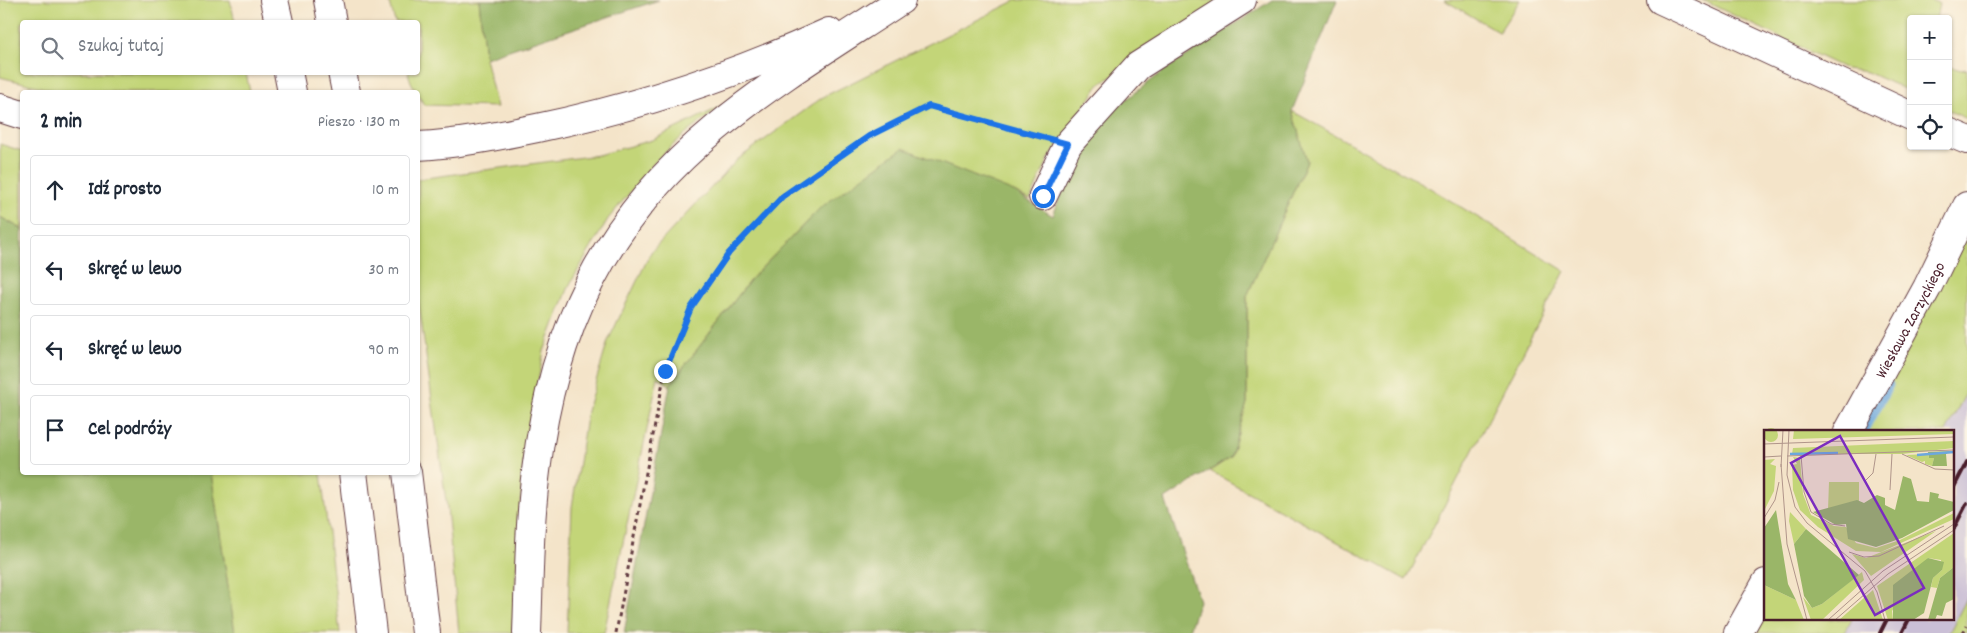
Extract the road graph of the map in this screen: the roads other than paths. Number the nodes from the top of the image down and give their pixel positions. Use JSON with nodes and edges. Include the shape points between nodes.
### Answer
{"nodes":[{"id":1,"x":274,"y":0,"type":"edge"},
{"id":2,"x":328,"y":0,"type":"edge"},
{"id":3,"x":900,"y":0,"type":"edge"},
{"id":4,"x":1242,"y":0,"type":"edge"},
{"id":5,"x":1660,"y":0,"type":"edge"},
{"id":6,"x":279,"y":20,"type":"edge"},
{"id":7,"x":332,"y":20,"type":"edge"},
{"id":8,"x":289,"y":75,"type":"edge"},
{"id":9,"x":343,"y":75,"type":"edge"},
{"id":10,"x":292,"y":90,"type":"edge"},
{"id":11,"x":346,"y":90,"type":"edge"},
{"id":12,"x":0,"y":108,"type":"edge"},
{"id":13,"x":20,"y":114,"type":"edge"},
{"id":14,"x":1907,"y":114,"type":"edge"},
{"id":15,"x":1952,"y":134,"type":"edge"},
{"id":16,"x":1967,"y":140,"type":"edge"},
{"id":17,"x":420,"y":146,"type":"edge"},
{"id":18,"x":1043,"y":196,"type":"dead end"},
{"id":19,"x":1967,"y":206,"type":"edge"},
{"id":20,"x":1849,"y":430,"type":"edge"},
{"id":21,"x":353,"y":475,"type":"edge"},
{"id":22,"x":407,"y":475,"type":"edge"},
{"id":23,"x":1764,"y":587,"type":"edge"},
{"id":24,"x":372,"y":633,"type":"edge"},
{"id":25,"x":426,"y":633,"type":"edge"},
{"id":26,"x":526,"y":633,"type":"edge"},
{"id":27,"x":1738,"y":633,"type":"edge"}],
"edges":[{"from":1,"to":6,"type":"main road"},
{"from":2,"to":7,"type":"main road"},
{"from":3,"to":17,"type":"main road","via":[[800,45],[700,84],[600,115],[486,138]]},
{"from":3,"to":26,"type":"main road","via":[[715,128],[669,169],[633,210],[601,260],[575,309],[558,358],[545,414],[536,472]]},
{"from":4,"to":18,"type":"main road","via":[[1138,66],[1068,144]]},
{"from":5,"to":14,"type":"main road"},
{"from":8,"to":10,"type":"main road"},
{"from":9,"to":11,"type":"main road"},
{"from":12,"to":13,"type":"main road"},
{"from":15,"to":16,"type":"main road"},
{"from":19,"to":20,"type":"main road","name":"Wiesława Zarzyckiego","via":[[1927,288]]},
{"from":21,"to":24,"type":"main road"},
{"from":22,"to":25,"type":"main road"},
{"from":23,"to":27,"type":"main road"}]}
